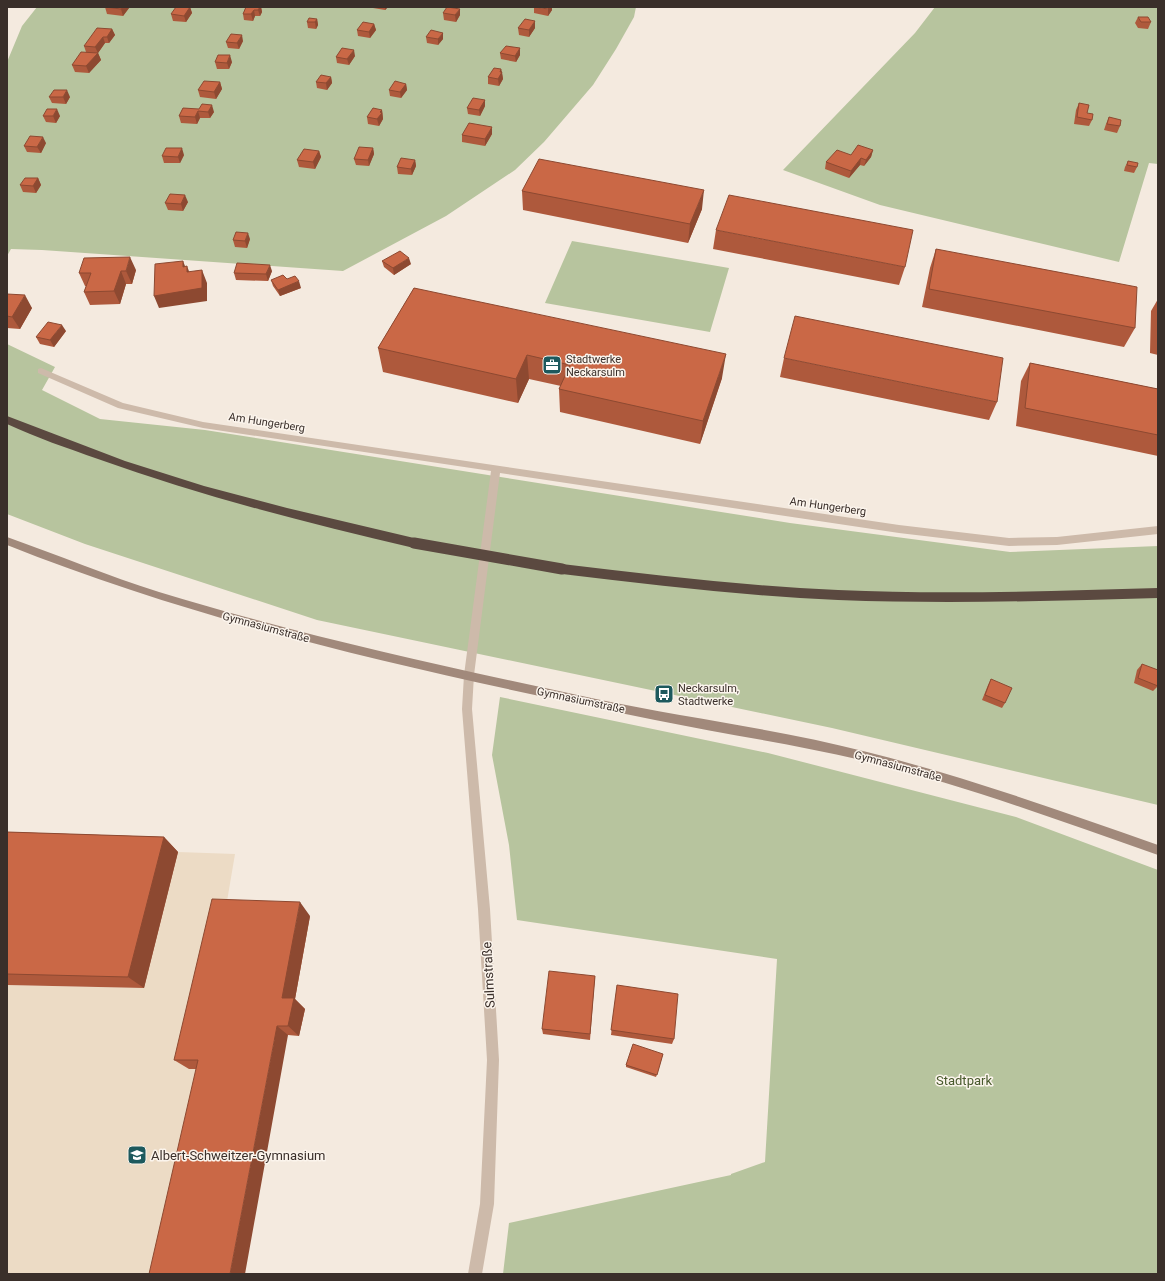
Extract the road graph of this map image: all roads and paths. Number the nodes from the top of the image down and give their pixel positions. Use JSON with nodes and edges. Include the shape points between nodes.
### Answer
{"nodes":[{"id":1,"x":41,"y":371,"type":"dead end"},
{"id":2,"x":7,"y":420,"type":"edge"},
{"id":3,"x":496,"y":469,"type":"junction"},
{"id":4,"x":1158,"y":530,"type":"edge"},
{"id":5,"x":7,"y":541,"type":"edge"},
{"id":6,"x":1158,"y":593,"type":"edge"},
{"id":7,"x":469,"y":676,"type":"junction"},
{"id":8,"x":1158,"y":850,"type":"edge"},
{"id":9,"x":475,"y":1274,"type":"edge"}],
"edges":[{"from":1,"to":3,"type":"street","name":"Am Hungerberg","via":[[121,406],[203,425]]},
{"from":2,"to":6,"type":"highway","bridge":true,"via":[[118,463],[216,494],[414,543],[562,569],[697,584],[838,595],[997,598]]},
{"from":3,"to":4,"type":"street","name":"Am Hungerberg","via":[[899,529],[1009,542],[1057,541]]},
{"from":3,"to":7,"type":"street"},
{"from":5,"to":7,"type":"street","name":"Gymnasiumstraße","via":[[56,561],[196,607],[310,639]]},
{"from":7,"to":8,"type":"street","name":"Gymnasiumstraße","via":[[668,718],[821,746],[918,770],[1038,807]]},
{"from":7,"to":9,"type":"street","name":"Sulmstraße","via":[[467,709],[484,909],[493,1060],[487,1204]]}]}
